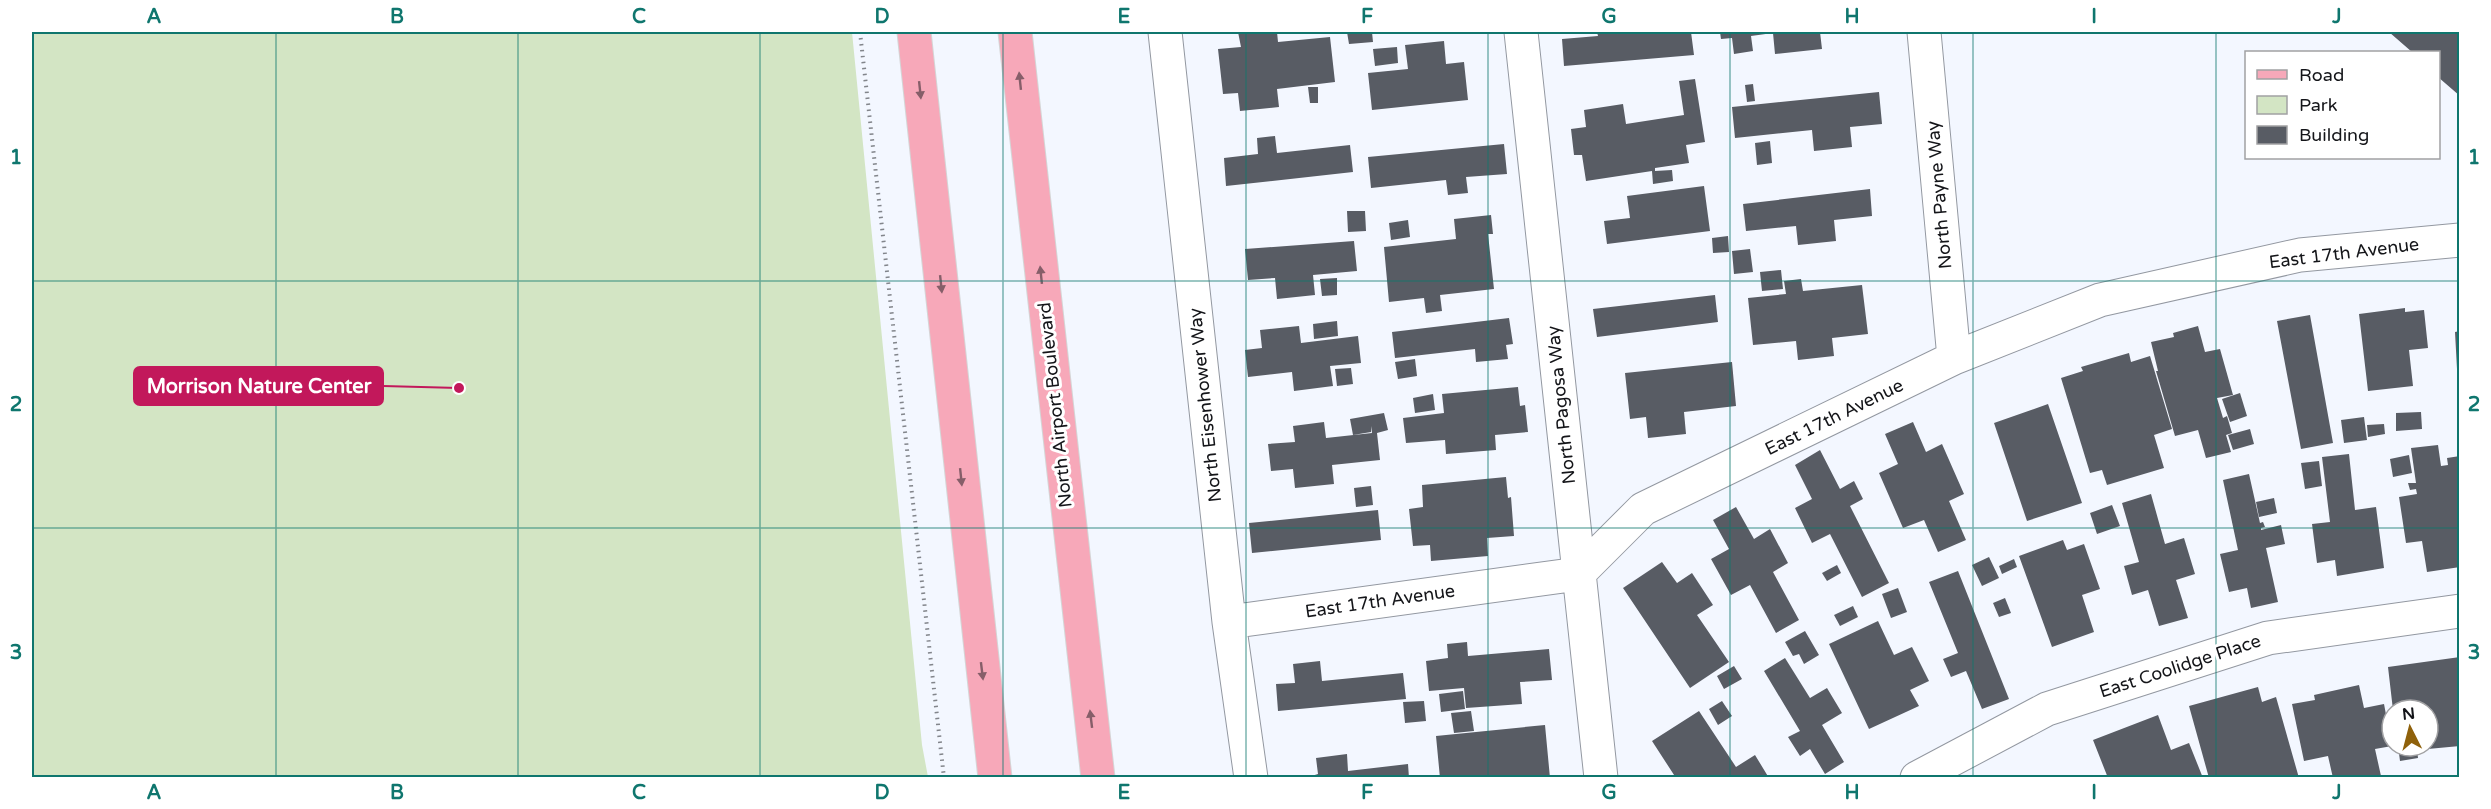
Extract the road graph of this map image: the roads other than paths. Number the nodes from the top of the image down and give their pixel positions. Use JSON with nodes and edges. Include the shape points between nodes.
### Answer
{"nodes":[{"id":1,"x":914,"y":32,"type":"edge"},
{"id":2,"x":1015,"y":32,"type":"edge"},
{"id":3,"x":1165,"y":32,"type":"edge"},
{"id":4,"x":1521,"y":32,"type":"edge"},
{"id":5,"x":1924,"y":32,"type":"edge"},
{"id":6,"x":2460,"y":240,"type":"edge"},
{"id":7,"x":1954,"y":358,"type":"junction"},
{"id":8,"x":1578,"y":574,"type":"junction"},
{"id":9,"x":2460,"y":610,"type":"edge"},
{"id":10,"x":1229,"y":622,"type":"junction"},
{"id":11,"x":995,"y":777,"type":"edge"},
{"id":12,"x":1098,"y":777,"type":"edge"},
{"id":13,"x":1251,"y":777,"type":"edge"},
{"id":14,"x":1601,"y":777,"type":"edge"},
{"id":15,"x":1917,"y":777,"type":"edge"}],
"edges":[{"from":1,"to":11,"type":"main road","one_way":true},
{"from":12,"to":2,"type":"main road","name":"North Airport Boulevard","one_way":true},
{"from":3,"to":10,"type":"street","name":"North Eisenhower Way"},
{"from":4,"to":8,"type":"street","name":"North Pagosa Way"},
{"from":5,"to":7,"type":"street","name":"North Payne Way"},
{"from":6,"to":7,"type":"street","name":"East 17th Avenue","via":[[2300,255],[2100,300]]},
{"from":7,"to":8,"type":"street","name":"East 17th Avenue","via":[[1643,509]]},
{"from":8,"to":10,"type":"street","name":"East 17th Avenue"},
{"from":8,"to":14,"type":"street","name":"North Pagosa Way"},
{"from":9,"to":15,"type":"street","name":"East Coolidge Place","via":[[2268,638],[2048,709]]},
{"from":10,"to":13,"type":"street","name":"North Eisenhower Way"}]}
